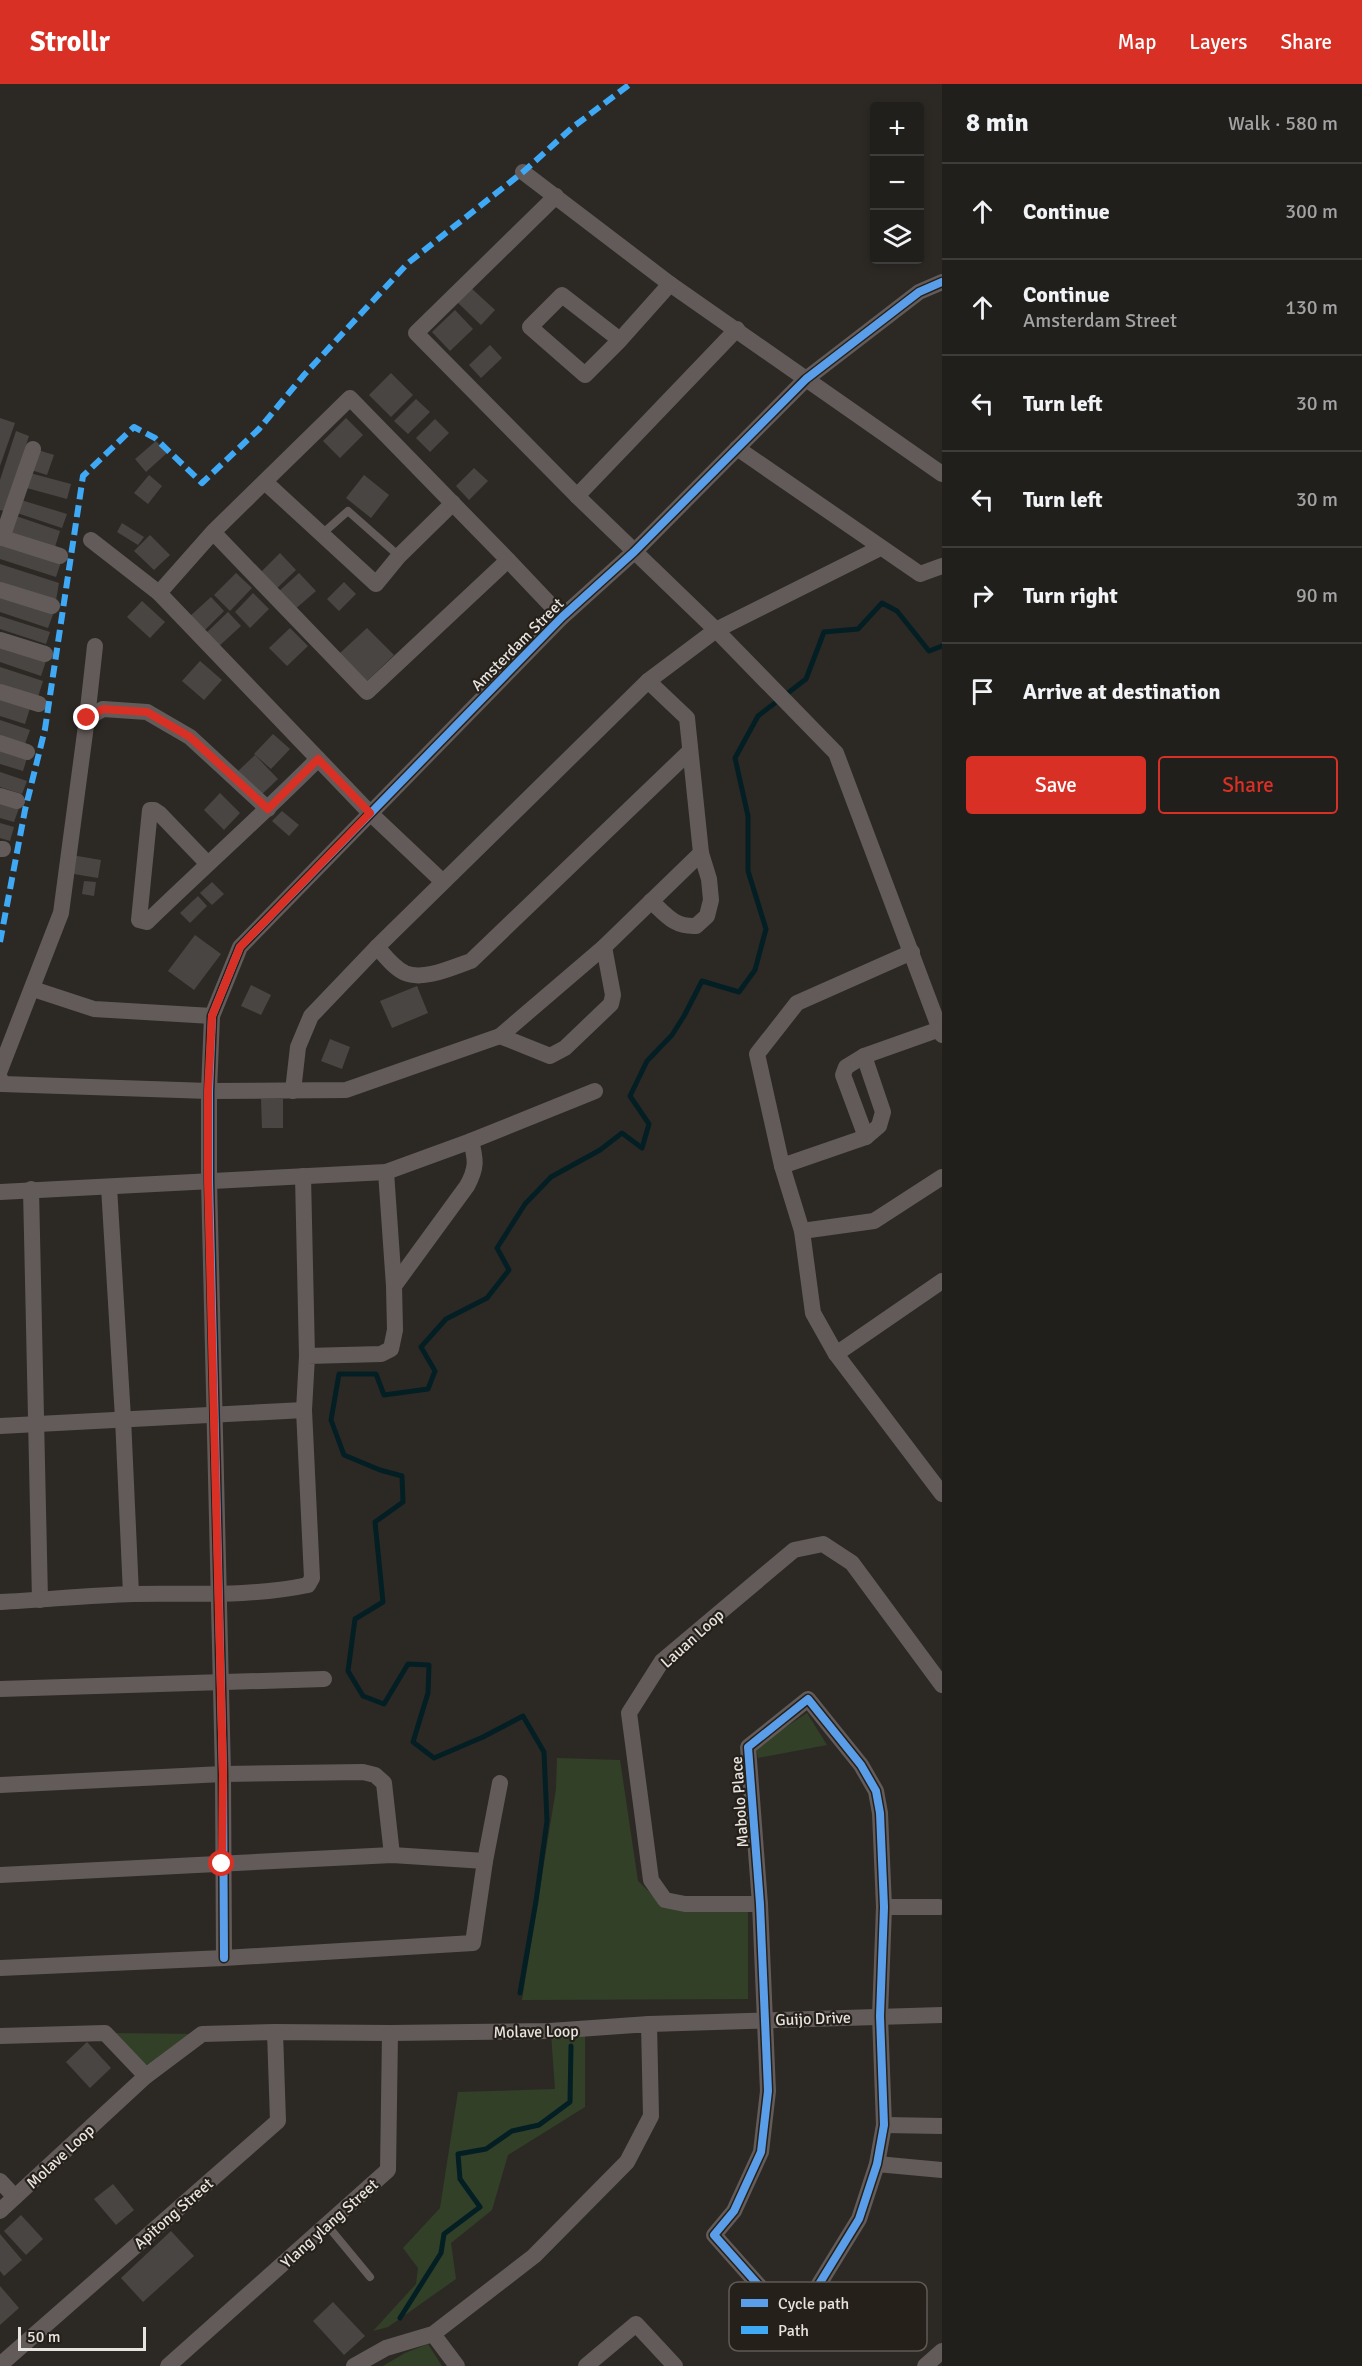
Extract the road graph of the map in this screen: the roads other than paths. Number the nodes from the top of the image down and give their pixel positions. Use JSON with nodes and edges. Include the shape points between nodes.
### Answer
{"nodes":[{"id":1,"x":523,"y":172,"type":"dead end"},
{"id":2,"x":556,"y":195,"type":"junction"},
{"id":3,"x":942,"y":282,"type":"edge"},
{"id":4,"x":670,"y":285,"type":"junction"},
{"id":5,"x":737,"y":329,"type":"junction"},
{"id":6,"x":620,"y":340,"type":"junction"},
{"id":7,"x":806,"y":379,"type":"junction"},
{"id":8,"x":737,"y":448,"type":"junction"},
{"id":9,"x":33,"y":449,"type":"dead end"},
{"id":10,"x":942,"y":474,"type":"edge"},
{"id":11,"x":265,"y":482,"type":"junction"},
{"id":12,"x":577,"y":496,"type":"junction"},
{"id":13,"x":453,"y":503,"type":"junction"},
{"id":14,"x":213,"y":532,"type":"junction"},
{"id":15,"x":322,"y":534,"type":"junction"},
{"id":16,"x":1,"y":538,"type":"edge"},
{"id":17,"x":91,"y":540,"type":"dead end"},
{"id":18,"x":880,"y":548,"type":"junction"},
{"id":19,"x":634,"y":552,"type":"junction"},
{"id":20,"x":60,"y":556,"type":"dead end"},
{"id":21,"x":399,"y":556,"type":"junction"},
{"id":22,"x":508,"y":561,"type":"junction"},
{"id":23,"x":942,"y":566,"type":"edge"},
{"id":24,"x":0,"y":590,"type":"edge"},
{"id":25,"x":159,"y":593,"type":"junction"},
{"id":26,"x":52,"y":606,"type":"dead end"},
{"id":27,"x":562,"y":616,"type":"junction"},
{"id":28,"x":716,"y":630,"type":"junction"},
{"id":29,"x":0,"y":640,"type":"edge"},
{"id":30,"x":95,"y":646,"type":"dead end"},
{"id":31,"x":45,"y":654,"type":"dead end"},
{"id":32,"x":648,"y":681,"type":"junction"},
{"id":33,"x":0,"y":692,"type":"edge"},
{"id":34,"x":39,"y":704,"type":"dead end"},
{"id":35,"x":87,"y":718,"type":"junction"},
{"id":36,"x":0,"y":743,"type":"edge"},
{"id":37,"x":690,"y":751,"type":"junction"},
{"id":38,"x":27,"y":752,"type":"dead end"},
{"id":39,"x":318,"y":759,"type":"junction"},
{"id":40,"x":0,"y":795,"type":"edge"},
{"id":41,"x":17,"y":801,"type":"dead end"},
{"id":42,"x":268,"y":809,"type":"junction"},
{"id":43,"x":370,"y":813,"type":"junction"},
{"id":44,"x":701,"y":853,"type":"junction"},
{"id":45,"x":207,"y":864,"type":"junction"},
{"id":46,"x":442,"y":881,"type":"junction"},
{"id":47,"x":651,"y":901,"type":"junction"},
{"id":48,"x":376,"y":947,"type":"junction"},
{"id":49,"x":604,"y":947,"type":"junction"},
{"id":50,"x":912,"y":952,"type":"junction"},
{"id":51,"x":33,"y":989,"type":"junction"},
{"id":52,"x":212,"y":1016,"type":"junction"},
{"id":53,"x":941,"y":1032,"type":"edge"},
{"id":54,"x":500,"y":1036,"type":"junction"},
{"id":55,"x":864,"y":1056,"type":"junction"},
{"id":56,"x":0,"y":1070,"type":"edge"},
{"id":57,"x":0,"y":1078,"type":"edge"},
{"id":58,"x":208,"y":1091,"type":"junction"},
{"id":59,"x":293,"y":1091,"type":"junction"},
{"id":60,"x":595,"y":1091,"type":"dead end"},
{"id":61,"x":866,"y":1137,"type":"junction"},
{"id":62,"x":471,"y":1141,"type":"junction"},
{"id":63,"x":782,"y":1166,"type":"junction"},
{"id":64,"x":386,"y":1172,"type":"junction"},
{"id":65,"x":303,"y":1176,"type":"junction"},
{"id":66,"x":942,"y":1177,"type":"edge"},
{"id":67,"x":208,"y":1180,"type":"junction"},
{"id":68,"x":109,"y":1187,"type":"junction"},
{"id":69,"x":31,"y":1189,"type":"junction"},
{"id":70,"x":0,"y":1192,"type":"edge"},
{"id":71,"x":802,"y":1231,"type":"junction"},
{"id":72,"x":942,"y":1281,"type":"edge"},
{"id":73,"x":394,"y":1286,"type":"junction"},
{"id":74,"x":836,"y":1354,"type":"junction"},
{"id":75,"x":307,"y":1356,"type":"junction"},
{"id":76,"x":304,"y":1410,"type":"junction"},
{"id":77,"x":214,"y":1414,"type":"junction"},
{"id":78,"x":123,"y":1418,"type":"junction"},
{"id":79,"x":38,"y":1424,"type":"junction"},
{"id":80,"x":0,"y":1426,"type":"edge"},
{"id":81,"x":942,"y":1494,"type":"edge"},
{"id":82,"x":219,"y":1593,"type":"junction"},
{"id":83,"x":130,"y":1594,"type":"junction"},
{"id":84,"x":40,"y":1600,"type":"junction"},
{"id":85,"x":0,"y":1602,"type":"edge"},
{"id":86,"x":324,"y":1679,"type":"dead end"},
{"id":87,"x":220,"y":1681,"type":"junction"},
{"id":88,"x":942,"y":1685,"type":"edge"},
{"id":89,"x":0,"y":1689,"type":"edge"},
{"id":90,"x":223,"y":1774,"type":"junction"},
{"id":91,"x":500,"y":1783,"type":"dead end"},
{"id":92,"x":0,"y":1785,"type":"edge"},
{"id":93,"x":392,"y":1855,"type":"junction"},
{"id":94,"x":485,"y":1861,"type":"junction"},
{"id":95,"x":222,"y":1864,"type":"junction"},
{"id":96,"x":0,"y":1875,"type":"edge"},
{"id":97,"x":760,"y":1904,"type":"junction"},
{"id":98,"x":884,"y":1907,"type":"junction"},
{"id":99,"x":939,"y":1907,"type":"dead end"},
{"id":100,"x":224,"y":1958,"type":"junction"},
{"id":101,"x":0,"y":1968,"type":"edge"},
{"id":102,"x":942,"y":2015,"type":"edge"},
{"id":103,"x":880,"y":2016,"type":"junction"},
{"id":104,"x":764,"y":2019,"type":"junction"},
{"id":105,"x":649,"y":2024,"type":"junction"},
{"id":106,"x":275,"y":2032,"type":"junction"},
{"id":107,"x":390,"y":2033,"type":"junction"},
{"id":108,"x":0,"y":2036,"type":"edge"},
{"id":109,"x":146,"y":2076,"type":"junction"},
{"id":110,"x":884,"y":2125,"type":"junction"},
{"id":111,"x":942,"y":2126,"type":"edge"},
{"id":112,"x":877,"y":2164,"type":"junction"},
{"id":113,"x":942,"y":2170,"type":"edge"},
{"id":114,"x":0,"y":2181,"type":"edge"},
{"id":115,"x":15,"y":2197,"type":"junction"},
{"id":116,"x":0,"y":2211,"type":"edge"},
{"id":117,"x":327,"y":2225,"type":"junction"},
{"id":118,"x":370,"y":2277,"type":"dead end"},
{"id":119,"x":756,"y":2282,"type":"edge"},
{"id":120,"x":820,"y":2282,"type":"edge"},
{"id":121,"x":433,"y":2334,"type":"junction"},
{"id":122,"x":942,"y":2351,"type":"edge"},
{"id":123,"x":0,"y":2365,"type":"edge"},
{"id":124,"x":168,"y":2366,"type":"edge"},
{"id":125,"x":354,"y":2366,"type":"edge"},
{"id":126,"x":457,"y":2366,"type":"edge"},
{"id":127,"x":586,"y":2366,"type":"edge"},
{"id":128,"x":675,"y":2366,"type":"edge"},
{"id":129,"x":925,"y":2366,"type":"edge"}],
"edges":[{"from":1,"to":2,"type":"street"},
{"from":2,"to":4,"type":"street"},
{"from":2,"to":12,"type":"street","via":[[416,333]]},
{"from":3,"to":7,"type":"street","name":"Amsterdam Street","via":[[919,292]]},
{"from":4,"to":5,"type":"street"},
{"from":4,"to":6,"type":"street"},
{"from":5,"to":7,"type":"street"},
{"from":5,"to":12,"type":"street"},
{"from":6,"to":6,"type":"street","via":[[585,375],[530,327],[562,295]]},
{"from":7,"to":8,"type":"street","name":"Amsterdam Street"},
{"from":7,"to":10,"type":"street"},
{"from":8,"to":18,"type":"street"},
{"from":8,"to":19,"type":"street","name":"Amsterdam Street"},
{"from":9,"to":16,"type":"street"},
{"from":11,"to":13,"type":"street","via":[[350,398]]},
{"from":11,"to":14,"type":"street"},
{"from":11,"to":15,"type":"street"},
{"from":12,"to":19,"type":"street"},
{"from":13,"to":21,"type":"street"},
{"from":13,"to":22,"type":"street"},
{"from":14,"to":22,"type":"street","via":[[367,692]]},
{"from":14,"to":25,"type":"street"},
{"from":15,"to":21,"type":"lane","via":[[348,511]]},
{"from":15,"to":21,"type":"street","via":[[376,584]]},
{"from":16,"to":20,"type":"street"},
{"from":17,"to":25,"type":"street"},
{"from":18,"to":23,"type":"street","via":[[920,574]]},
{"from":18,"to":28,"type":"street"},
{"from":19,"to":27,"type":"street","name":"Amsterdam Street"},
{"from":19,"to":28,"type":"street"},
{"from":22,"to":27,"type":"street"},
{"from":24,"to":26,"type":"street"},
{"from":25,"to":39,"type":"street"},
{"from":27,"to":43,"type":"street","name":"Amsterdam Street"},
{"from":28,"to":32,"type":"street"},
{"from":28,"to":50,"type":"street","via":[[836,753]]},
{"from":29,"to":31,"type":"street"},
{"from":30,"to":35,"type":"street"},
{"from":32,"to":37,"type":"street","via":[[687,718]]},
{"from":32,"to":46,"type":"street"},
{"from":33,"to":34,"type":"street"},
{"from":35,"to":42,"type":"street","via":[[103,709],[147,712],[190,737]]},
{"from":35,"to":51,"type":"street","via":[[61,913]]},
{"from":36,"to":38,"type":"street"},
{"from":37,"to":44,"type":"street"},
{"from":37,"to":48,"type":"street","via":[[471,962],[428,974],[406,974]]},
{"from":39,"to":42,"type":"street"},
{"from":39,"to":43,"type":"street"},
{"from":40,"to":41,"type":"street"},
{"from":42,"to":45,"type":"street"},
{"from":43,"to":46,"type":"street"},
{"from":43,"to":52,"type":"street","name":"Amsterdam Street","via":[[240,947]]},
{"from":44,"to":47,"type":"street"},
{"from":44,"to":47,"type":"street","via":[[711,900],[707,916],[696,926],[683,927]]},
{"from":45,"to":45,"type":"street","via":[[147,922],[139,920],[150,810],[160,814]]},
{"from":46,"to":48,"type":"street"},
{"from":47,"to":49,"type":"street"},
{"from":48,"to":59,"type":"street","via":[[311,1016],[298,1047]]},
{"from":49,"to":54,"type":"street"},
{"from":49,"to":54,"type":"street","via":[[613,995],[611,1004],[565,1048],[550,1056]]},
{"from":50,"to":53,"type":"street"},
{"from":50,"to":63,"type":"street","via":[[797,1004],[758,1054]]},
{"from":51,"to":52,"type":"street","via":[[94,1008]]},
{"from":51,"to":56,"type":"street"},
{"from":52,"to":58,"type":"street","name":"Amsterdam Street"},
{"from":53,"to":55,"type":"street"},
{"from":54,"to":59,"type":"street","via":[[346,1090]]},
{"from":55,"to":61,"type":"street","via":[[883,1112],[879,1126]]},
{"from":55,"to":61,"type":"street","via":[[846,1067],[843,1075]]},
{"from":57,"to":58,"type":"street","via":[[2,1084]]},
{"from":58,"to":59,"type":"street"},
{"from":58,"to":67,"type":"street","name":"Amsterdam Street"},
{"from":60,"to":62,"type":"street"},
{"from":61,"to":63,"type":"street"},
{"from":62,"to":64,"type":"street"},
{"from":62,"to":73,"type":"street","via":[[476,1159],[474,1173]]},
{"from":63,"to":71,"type":"street"},
{"from":64,"to":65,"type":"street"},
{"from":64,"to":73,"type":"street"},
{"from":65,"to":67,"type":"street"},
{"from":65,"to":75,"type":"street"},
{"from":66,"to":71,"type":"street","via":[[874,1221]]},
{"from":67,"to":68,"type":"street"},
{"from":67,"to":77,"type":"street","name":"Amsterdam Street"},
{"from":68,"to":69,"type":"street"},
{"from":68,"to":78,"type":"street"},
{"from":69,"to":70,"type":"street"},
{"from":69,"to":79,"type":"street"},
{"from":71,"to":74,"type":"street","via":[[813,1313]]},
{"from":72,"to":74,"type":"street"},
{"from":73,"to":75,"type":"street","via":[[395,1330],[391,1349],[381,1354]]},
{"from":74,"to":81,"type":"street"},
{"from":75,"to":76,"type":"street"},
{"from":76,"to":77,"type":"street"},
{"from":76,"to":82,"type":"street","via":[[312,1578],[308,1585],[293,1588]]},
{"from":77,"to":78,"type":"street"},
{"from":77,"to":82,"type":"street","name":"Amsterdam Street"},
{"from":78,"to":79,"type":"street"},
{"from":78,"to":83,"type":"street"},
{"from":79,"to":80,"type":"street"},
{"from":79,"to":84,"type":"street"},
{"from":82,"to":83,"type":"street"},
{"from":82,"to":87,"type":"street","name":"Amsterdam Street"},
{"from":83,"to":84,"type":"street"},
{"from":84,"to":85,"type":"street"},
{"from":86,"to":87,"type":"street"},
{"from":87,"to":89,"type":"street"},
{"from":87,"to":90,"type":"street","name":"Amsterdam Street"},
{"from":88,"to":97,"type":"street","name":"Lauan Loop","via":[[852,1563],[823,1544],[794,1550],[662,1661],[629,1713],[651,1880],[665,1900],[685,1904]]},
{"from":90,"to":92,"type":"street"},
{"from":90,"to":93,"type":"street","via":[[375,1775],[384,1783]]},
{"from":90,"to":95,"type":"street","name":"Amsterdam Street"},
{"from":91,"to":94,"type":"street"},
{"from":93,"to":94,"type":"street"},
{"from":93,"to":95,"type":"street"},
{"from":94,"to":100,"type":"street","via":[[473,1943]]},
{"from":95,"to":96,"type":"street"},
{"from":95,"to":100,"type":"street","name":"Amsterdam Street"},
{"from":97,"to":98,"type":"street","name":"Mabolo Place","via":[[748,1747],[808,1699],[861,1765],[876,1791]]},
{"from":97,"to":104,"type":"street","name":"Mabolo Place"},
{"from":98,"to":99,"type":"street"},
{"from":98,"to":103,"type":"street","name":"Mabolo Place"},
{"from":100,"to":101,"type":"street"},
{"from":102,"to":103,"type":"street","name":"Guijo Drive"},
{"from":103,"to":104,"type":"street","name":"Guijo Drive"},
{"from":103,"to":110,"type":"street","name":"Mabolo Place"},
{"from":104,"to":105,"type":"street","name":"Guijo Drive"},
{"from":104,"to":119,"type":"street","name":"Mabolo Place","via":[[768,2091],[761,2152],[734,2211],[714,2235]]},
{"from":105,"to":107,"type":"street","name":"Molave Loop","via":[[560,2031]]},
{"from":105,"to":121,"type":"street","via":[[651,2116],[627,2162],[534,2256]]},
{"from":106,"to":107,"type":"street","name":"Molave Loop"},
{"from":106,"to":109,"type":"street","name":"Molave Loop","via":[[202,2034]]},
{"from":106,"to":123,"type":"street","name":"Apitong Street","via":[[278,2121]]},
{"from":107,"to":117,"type":"street","name":"Ylang ylang Street","via":[[388,2170]]},
{"from":108,"to":109,"type":"street","via":[[105,2033]]},
{"from":109,"to":115,"type":"street","name":"Molave Loop"},
{"from":110,"to":111,"type":"street"},
{"from":110,"to":112,"type":"street","name":"Mabolo Place"},
{"from":112,"to":113,"type":"street"},
{"from":112,"to":120,"type":"street","name":"Mabolo Place","via":[[859,2219]]},
{"from":114,"to":115,"type":"street"},
{"from":115,"to":116,"type":"street","name":"Molave Loop"},
{"from":117,"to":118,"type":"lane"},
{"from":117,"to":124,"type":"street","name":"Ylang ylang Street"},
{"from":121,"to":125,"type":"street","via":[[386,2348]]},
{"from":121,"to":126,"type":"street"},
{"from":122,"to":129,"type":"street"},
{"from":127,"to":128,"type":"street","via":[[636,2324]]}]}
